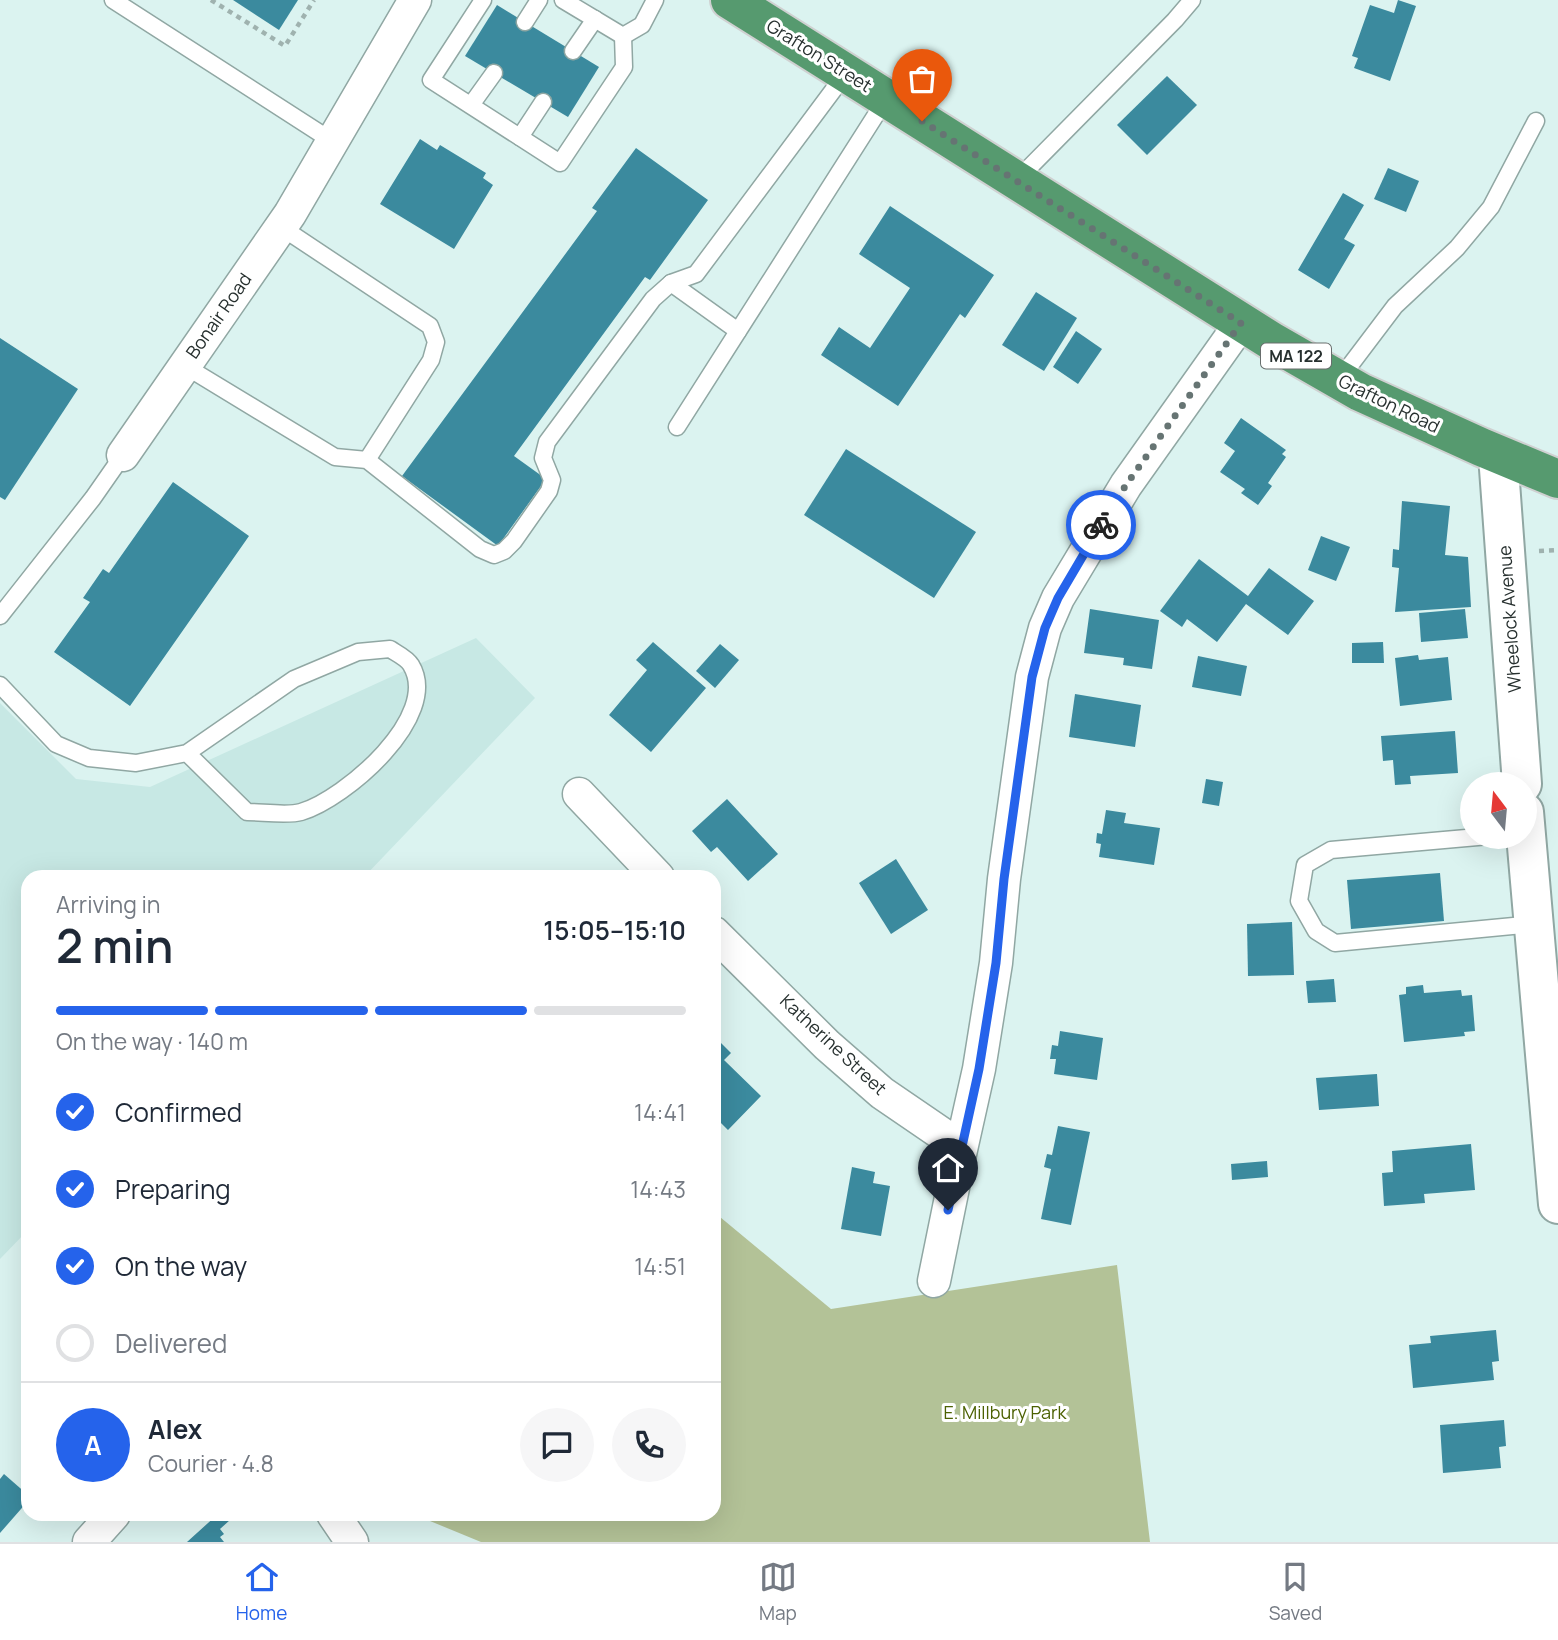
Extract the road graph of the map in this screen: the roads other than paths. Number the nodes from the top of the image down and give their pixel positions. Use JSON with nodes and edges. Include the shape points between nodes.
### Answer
{"nodes":[{"id":1,"x":113,"y":0,"type":"edge"},
{"id":2,"x":415,"y":0,"type":"edge"},
{"id":3,"x":483,"y":0,"type":"edge"},
{"id":4,"x":539,"y":0,"type":"edge"},
{"id":5,"x":563,"y":0,"type":"edge"},
{"id":6,"x":655,"y":0,"type":"edge"},
{"id":7,"x":730,"y":0,"type":"edge"},
{"id":8,"x":1192,"y":0,"type":"edge"},
{"id":9,"x":594,"y":19,"type":"junction"},
{"id":10,"x":525,"y":22,"type":"dead end"},
{"id":11,"x":623,"y":36,"type":"junction"},
{"id":12,"x":573,"y":51,"type":"dead end"},
{"id":13,"x":494,"y":73,"type":"dead end"},
{"id":14,"x":846,"y":73,"type":"junction"},
{"id":15,"x":886,"y":98,"type":"junction"},
{"id":16,"x":543,"y":102,"type":"dead end"},
{"id":17,"x":471,"y":106,"type":"junction"},
{"id":18,"x":1536,"y":121,"type":"dead end"},
{"id":19,"x":520,"y":137,"type":"junction"},
{"id":20,"x":332,"y":141,"type":"junction"},
{"id":21,"x":1016,"y":181,"type":"junction"},
{"id":22,"x":1050,"y":202,"type":"joint"},
{"id":23,"x":281,"y":227,"type":"junction"},
{"id":24,"x":671,"y":283,"type":"junction"},
{"id":25,"x":1241,"y":323,"type":"junction"},
{"id":26,"x":738,"y":331,"type":"junction"},
{"id":27,"x":184,"y":366,"type":"junction"},
{"id":28,"x":1339,"y":380,"type":"junction"},
{"id":29,"x":677,"y":427,"type":"dead end"},
{"id":30,"x":1498,"y":454,"type":"junction"},
{"id":31,"x":123,"y":455,"type":"joint"},
{"id":32,"x":367,"y":460,"type":"junction"},
{"id":33,"x":1558,"y":479,"type":"edge"},
{"id":34,"x":0,"y":616,"type":"edge"},
{"id":35,"x":0,"y":685,"type":"edge"},
{"id":36,"x":187,"y":753,"type":"junction"},
{"id":37,"x":1521,"y":772,"type":"edge"},
{"id":38,"x":579,"y":794,"type":"dead end"},
{"id":39,"x":1460,"y":835,"type":"edge"},
{"id":40,"x":1520,"y":849,"type":"edge"},
{"id":41,"x":651,"y":870,"type":"edge"},
{"id":42,"x":1533,"y":924,"type":"junction"},
{"id":43,"x":721,"y":940,"type":"edge"},
{"id":44,"x":961,"y":1147,"type":"junction"},
{"id":45,"x":1558,"y":1204,"type":"edge"},
{"id":46,"x":934,"y":1281,"type":"dead end"},
{"id":47,"x":108,"y":1521,"type":"edge"},
{"id":48,"x":337,"y":1521,"type":"edge"},
{"id":49,"x":89,"y":1542,"type":"edge"},
{"id":50,"x":352,"y":1542,"type":"edge"}],
"edges":[{"from":1,"to":20,"type":"lane"},
{"from":2,"to":20,"type":"street","name":"Bonair Road"},
{"from":3,"to":17,"type":"lane","via":[[431,80]]},
{"from":4,"to":10,"type":"lane"},
{"from":5,"to":9,"type":"lane"},
{"from":6,"to":11,"type":"lane","via":[[642,25]]},
{"from":7,"to":14,"type":"highway","name":"Grafton Street","number":"MA 122"},
{"from":8,"to":21,"type":"lane"},
{"from":9,"to":11,"type":"lane"},
{"from":9,"to":12,"type":"lane"},
{"from":11,"to":19,"type":"lane","via":[[624,67],[560,163]]},
{"from":13,"to":17,"type":"lane"},
{"from":14,"to":15,"type":"highway","name":"Grafton Street","number":"MA 122"},
{"from":14,"to":24,"type":"lane","via":[[696,274]]},
{"from":15,"to":21,"type":"highway","name":"Grafton Street","number":"MA 122"},
{"from":15,"to":26,"type":"lane"},
{"from":16,"to":19,"type":"lane"},
{"from":17,"to":19,"type":"lane"},
{"from":18,"to":28,"type":"lane","via":[[1491,207],[1457,248],[1395,306]]},
{"from":20,"to":23,"type":"street","name":"Bonair Road"},
{"from":21,"to":22,"type":"highway","name":"Grafton Street","number":"MA 122"},
{"from":22,"to":25,"type":"highway","name":"Grafton Road","number":"MA 122"},
{"from":23,"to":27,"type":"street","name":"Bonair Road"},
{"from":23,"to":32,"type":"lane","via":[[430,327],[436,342],[431,359]]},
{"from":24,"to":26,"type":"lane"},
{"from":24,"to":32,"type":"lane","via":[[653,299],[547,442],[543,458],[552,480],[549,491],[504,551],[494,555],[480,549]]},
{"from":25,"to":28,"type":"highway","name":"Grafton Road","number":"MA 122"},
{"from":25,"to":44,"type":"street","via":[[1126,485],[1045,628],[1032,677],[992,989]]},
{"from":26,"to":29,"type":"lane"},
{"from":27,"to":31,"type":"street","name":"Bonair Road"},
{"from":27,"to":32,"type":"lane","via":[[335,457]]},
{"from":28,"to":30,"type":"highway","name":"Grafton Road","number":"MA 122"},
{"from":30,"to":33,"type":"highway","name":"Grafton Road","number":"MA 122"},
{"from":30,"to":37,"type":"street","name":"Wheelock Avenue"},
{"from":31,"to":34,"type":"lane","name":"Bonair Road"},
{"from":35,"to":36,"type":"lane","via":[[56,744],[89,758],[136,763]]},
{"from":36,"to":36,"type":"lane","via":[[294,679],[358,652],[390,649],[411,664],[417,685],[414,706],[402,731],[373,765],[341,791],[300,812],[247,812]]},
{"from":38,"to":41,"type":"street"},
{"from":39,"to":42,"type":"lane","via":[[1331,850],[1305,864],[1299,901],[1316,931],[1335,943]]},
{"from":40,"to":42,"type":"street"},
{"from":42,"to":45,"type":"street"},
{"from":43,"to":44,"type":"street","name":"Katherine Street","via":[[827,1045],[883,1093]]},
{"from":44,"to":46,"type":"street"},
{"from":47,"to":49,"type":"street"},
{"from":48,"to":50,"type":"street"}]}
